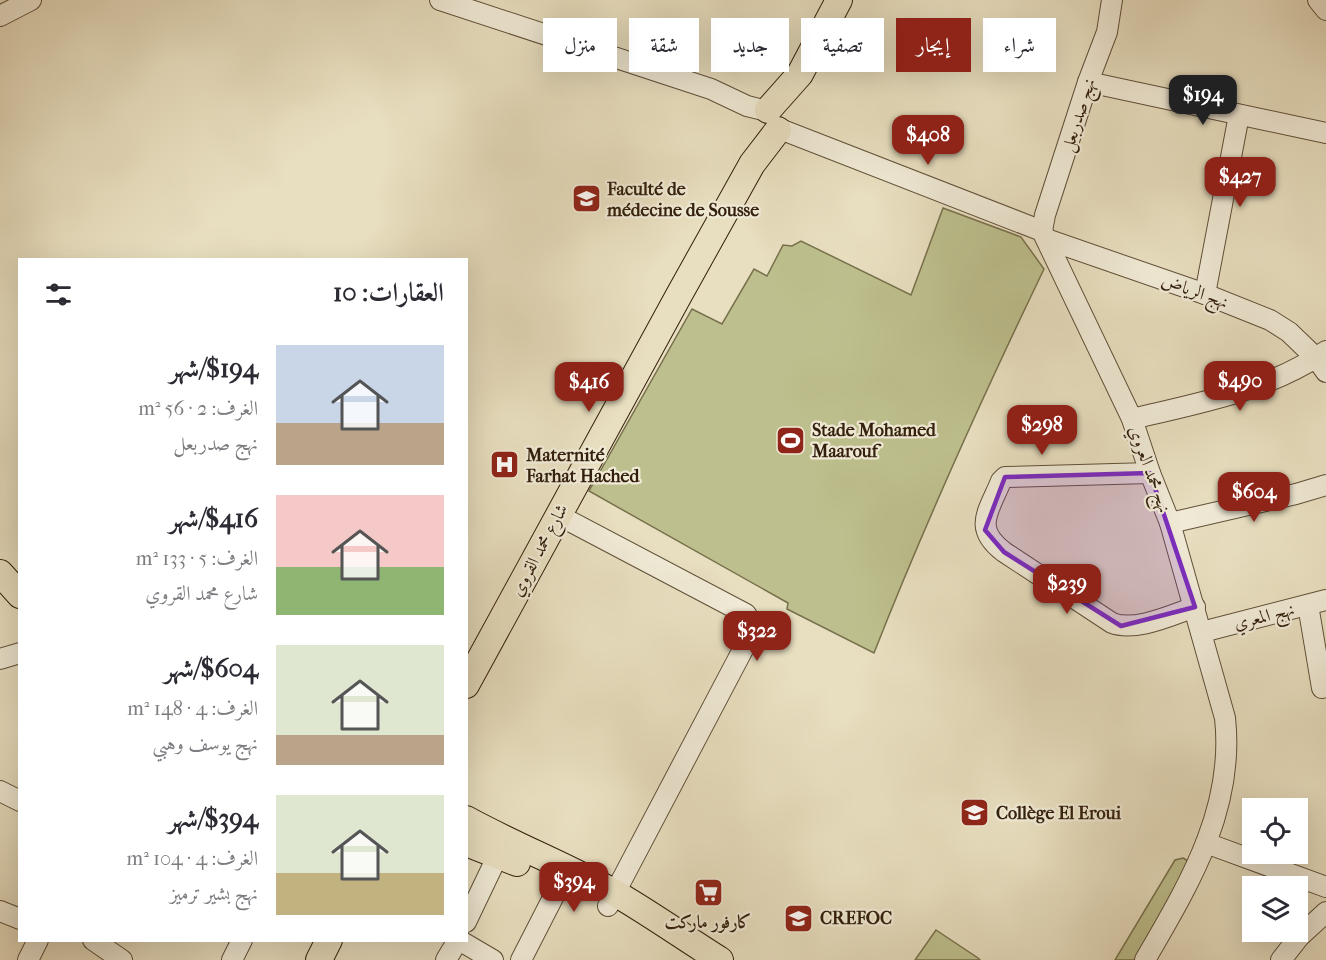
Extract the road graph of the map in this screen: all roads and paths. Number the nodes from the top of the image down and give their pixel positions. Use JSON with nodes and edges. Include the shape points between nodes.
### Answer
{"nodes":[{"id":1,"x":31,"y":0,"type":"edge"},
{"id":2,"x":440,"y":0,"type":"edge"},
{"id":3,"x":839,"y":0,"type":"edge"},
{"id":4,"x":1112,"y":0,"type":"edge"},
{"id":5,"x":1318,"y":0,"type":"edge"},
{"id":6,"x":1326,"y":10,"type":"edge"},
{"id":7,"x":0,"y":15,"type":"edge"},
{"id":8,"x":1088,"y":82,"type":"junction"},
{"id":9,"x":1239,"y":115,"type":"junction"},
{"id":10,"x":774,"y":121,"type":"junction"},
{"id":11,"x":1326,"y":133,"type":"edge"},
{"id":12,"x":1044,"y":235,"type":"junction"},
{"id":13,"x":1205,"y":294,"type":"junction"},
{"id":14,"x":1323,"y":360,"type":"edge"},
{"id":15,"x":1132,"y":419,"type":"junction"},
{"id":16,"x":1150,"y":473,"type":"junction"},
{"id":17,"x":1326,"y":485,"type":"edge"},
{"id":18,"x":558,"y":515,"type":"junction"},
{"id":19,"x":1170,"y":523,"type":"junction"},
{"id":20,"x":0,"y":559,"type":"edge"},
{"id":21,"x":18,"y":571,"type":"edge"},
{"id":22,"x":0,"y":573,"type":"edge"},
{"id":23,"x":18,"y":593,"type":"edge"},
{"id":24,"x":1317,"y":602,"type":"edge"},
{"id":25,"x":1195,"y":607,"type":"junction"},
{"id":26,"x":1202,"y":632,"type":"junction"},
{"id":27,"x":18,"y":654,"type":"edge"},
{"id":28,"x":0,"y":659,"type":"edge"},
{"id":29,"x":468,"y":681,"type":"edge"},
{"id":30,"x":1322,"y":688,"type":"dead end"},
{"id":31,"x":0,"y":791,"type":"edge"},
{"id":32,"x":18,"y":800,"type":"edge"},
{"id":33,"x":468,"y":820,"type":"edge"},
{"id":34,"x":1206,"y":843,"type":"junction"},
{"id":35,"x":468,"y":844,"type":"edge"},
{"id":36,"x":498,"y":855,"type":"junction"},
{"id":37,"x":561,"y":882,"type":"junction"},
{"id":38,"x":1326,"y":887,"type":"edge"},
{"id":39,"x":612,"y":900,"type":"junction"},
{"id":40,"x":0,"y":910,"type":"edge"},
{"id":41,"x":1326,"y":912,"type":"edge"},
{"id":42,"x":18,"y":918,"type":"edge"},
{"id":43,"x":468,"y":918,"type":"edge"},
{"id":44,"x":37,"y":942,"type":"edge"},
{"id":45,"x":96,"y":942,"type":"edge"},
{"id":46,"x":241,"y":942,"type":"edge"},
{"id":47,"x":328,"y":942,"type":"edge"},
{"id":48,"x":458,"y":942,"type":"edge"},
{"id":49,"x":462,"y":942,"type":"edge"},
{"id":50,"x":28,"y":960,"type":"edge"},
{"id":51,"x":122,"y":960,"type":"edge"},
{"id":52,"x":231,"y":960,"type":"edge"},
{"id":53,"x":319,"y":960,"type":"edge"},
{"id":54,"x":446,"y":960,"type":"edge"},
{"id":55,"x":493,"y":960,"type":"edge"},
{"id":56,"x":521,"y":960,"type":"edge"},
{"id":57,"x":692,"y":960,"type":"edge"},
{"id":58,"x":720,"y":960,"type":"edge"},
{"id":59,"x":1145,"y":960,"type":"edge"},
{"id":60,"x":1281,"y":960,"type":"edge"}],
"edges":[{"from":1,"to":7,"type":"street"},
{"from":2,"to":10,"type":"street","via":[[711,89]]},
{"from":3,"to":10,"type":"main road","name":"شارع محمد القروي"},
{"from":4,"to":8,"type":"street","name":"نهج صدربعل","via":[[1107,32]]},
{"from":5,"to":6,"type":"street"},
{"from":8,"to":9,"type":"street"},
{"from":8,"to":12,"type":"street","name":"نهج صدربعل","via":[[1045,215]]},
{"from":9,"to":11,"type":"street"},
{"from":9,"to":13,"type":"street"},
{"from":10,"to":12,"type":"street"},
{"from":10,"to":18,"type":"main road","name":"شارع محمد القروي"},
{"from":12,"to":13,"type":"street","name":"نهج الرياض"},
{"from":12,"to":15,"type":"street","name":"نهج محمد العروي"},
{"from":13,"to":14,"type":"street","name":"نهج الرياض","via":[[1280,326]]},
{"from":14,"to":15,"type":"street","via":[[1251,389]]},
{"from":15,"to":16,"type":"street","name":"نهج محمد العروي"},
{"from":16,"to":19,"type":"street","name":"نهج محمد العروي"},
{"from":16,"to":25,"type":"street","via":[[1005,477],[985,521],[985,530],[993,544],[1004,552],[1121,626],[1135,626]]},
{"from":17,"to":19,"type":"street"},
{"from":18,"to":29,"type":"main road","name":"شارع محمد القروي"},
{"from":18,"to":39,"type":"street","via":[[746,614],[752,625],[744,648]]},
{"from":19,"to":25,"type":"street","name":"نهج محمد العروي"},
{"from":20,"to":21,"type":"main road"},
{"from":22,"to":23,"type":"main road"},
{"from":24,"to":26,"type":"street","name":"نهج المعري"},
{"from":24,"to":30,"type":"street"},
{"from":25,"to":26,"type":"street","name":"نهج محمد العروي"},
{"from":26,"to":34,"type":"street","name":"نهج محمد العروي","via":[[1225,718],[1227,741],[1224,784]]},
{"from":27,"to":28,"type":"street"},
{"from":31,"to":32,"type":"street"},
{"from":33,"to":39,"type":"main road","via":[[567,869]]},
{"from":34,"to":38,"type":"street"},
{"from":34,"to":59,"type":"street","name":"نهج محمد العروي","via":[[1187,886]]},
{"from":35,"to":36,"type":"main road"},
{"from":36,"to":37,"type":"main road"},
{"from":36,"to":43,"type":"street"},
{"from":37,"to":39,"type":"main road"},
{"from":37,"to":56,"type":"street"},
{"from":39,"to":57,"type":"main road"},
{"from":39,"to":58,"type":"main road"},
{"from":40,"to":42,"type":"street"},
{"from":41,"to":60,"type":"street"},
{"from":44,"to":50,"type":"street"},
{"from":45,"to":51,"type":"street"},
{"from":46,"to":52,"type":"street"},
{"from":47,"to":53,"type":"main road"},
{"from":48,"to":54,"type":"street"},
{"from":49,"to":55,"type":"street"}]}
